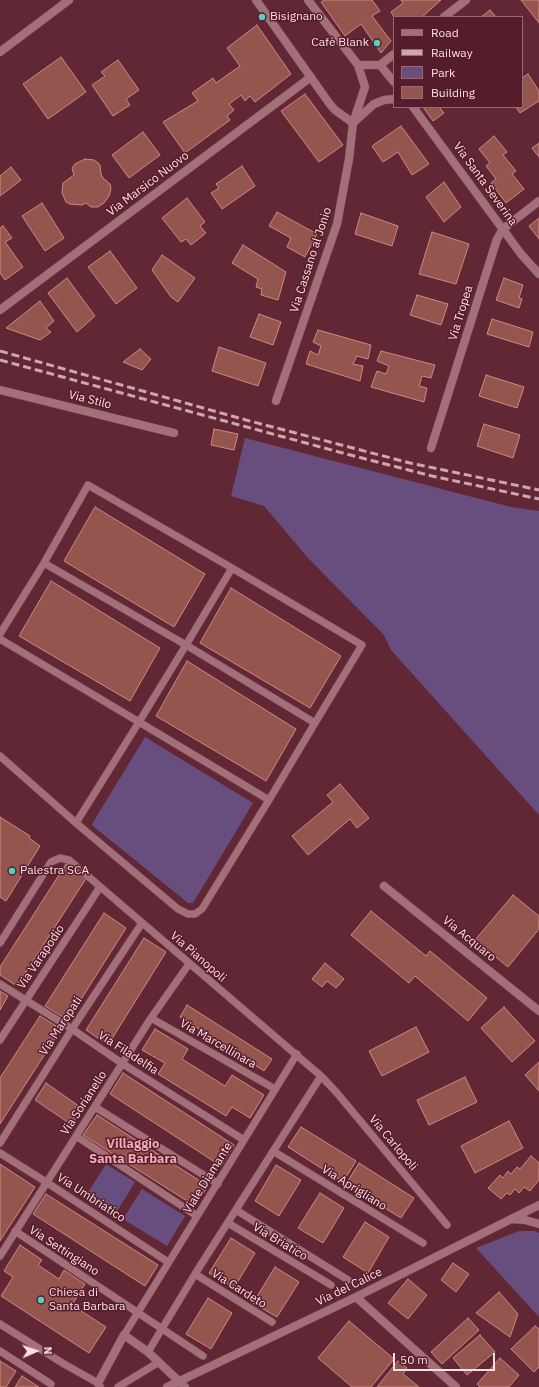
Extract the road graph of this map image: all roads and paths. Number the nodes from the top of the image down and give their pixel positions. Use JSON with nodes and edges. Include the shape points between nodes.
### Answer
{"nodes":[{"id":1,"x":69,"y":0,"type":"edge"},
{"id":2,"x":256,"y":0,"type":"edge"},
{"id":3,"x":308,"y":0,"type":"edge"},
{"id":4,"x":466,"y":0,"type":"edge"},
{"id":5,"x":445,"y":16,"type":"edge"},
{"id":6,"x":0,"y":52,"type":"edge"},
{"id":7,"x":393,"y":55,"type":"edge"},
{"id":8,"x":358,"y":65,"type":"junction"},
{"id":9,"x":380,"y":65,"type":"junction"},
{"id":10,"x":311,"y":76,"type":"junction"},
{"id":11,"x":393,"y":81,"type":"edge"},
{"id":12,"x":393,"y":99,"type":"edge"},
{"id":13,"x":414,"y":108,"type":"edge"},
{"id":14,"x":353,"y":123,"type":"junction"},
{"id":15,"x":539,"y":201,"type":"edge"},
{"id":16,"x":503,"y":229,"type":"junction"},
{"id":17,"x":539,"y":274,"type":"edge"},
{"id":18,"x":0,"y":310,"type":"edge"},
{"id":19,"x":0,"y":390,"type":"edge"},
{"id":20,"x":276,"y":401,"type":"dead end"},
{"id":21,"x":174,"y":433,"type":"dead end"},
{"id":22,"x":431,"y":448,"type":"dead end"},
{"id":23,"x":44,"y":563,"type":"junction"},
{"id":24,"x":232,"y":568,"type":"junction"},
{"id":25,"x":0,"y":634,"type":"edge"},
{"id":26,"x":0,"y":639,"type":"edge"},
{"id":27,"x":186,"y":645,"type":"junction"},
{"id":28,"x":139,"y":722,"type":"junction"},
{"id":29,"x":316,"y":723,"type":"junction"},
{"id":30,"x":0,"y":756,"type":"edge"},
{"id":31,"x":269,"y":800,"type":"junction"},
{"id":32,"x":76,"y":823,"type":"junction"},
{"id":33,"x":384,"y":886,"type":"dead end"},
{"id":34,"x":100,"y":887,"type":"junction"},
{"id":35,"x":142,"y":923,"type":"junction"},
{"id":36,"x":0,"y":943,"type":"edge"},
{"id":37,"x":189,"y":964,"type":"junction"},
{"id":38,"x":0,"y":984,"type":"edge"},
{"id":39,"x":26,"y":1000,"type":"junction"},
{"id":40,"x":539,"y":1011,"type":"edge"},
{"id":41,"x":151,"y":1018,"type":"junction"},
{"id":42,"x":72,"y":1029,"type":"junction"},
{"id":43,"x":0,"y":1040,"type":"edge"},
{"id":44,"x":297,"y":1054,"type":"junction"},
{"id":45,"x":123,"y":1064,"type":"junction"},
{"id":46,"x":321,"y":1076,"type":"junction"},
{"id":47,"x":275,"y":1089,"type":"junction"},
{"id":48,"x":95,"y":1107,"type":"junction"},
{"id":49,"x":76,"y":1136,"type":"junction"},
{"id":50,"x":244,"y":1140,"type":"junction"},
{"id":51,"x":0,"y":1143,"type":"edge"},
{"id":52,"x":273,"y":1151,"type":"junction"},
{"id":53,"x":0,"y":1153,"type":"edge"},
{"id":54,"x":46,"y":1182,"type":"junction"},
{"id":55,"x":218,"y":1184,"type":"junction"},
{"id":56,"x":539,"y":1205,"type":"edge"},
{"id":57,"x":236,"y":1210,"type":"junction"},
{"id":58,"x":198,"y":1216,"type":"junction"},
{"id":59,"x":512,"y":1219,"type":"junction"},
{"id":60,"x":228,"y":1224,"type":"junction"},
{"id":61,"x":539,"y":1224,"type":"edge"},
{"id":62,"x":447,"y":1225,"type":"dead end"},
{"id":63,"x":15,"y":1231,"type":"junction"},
{"id":64,"x":424,"y":1243,"type":"dead end"},
{"id":65,"x":0,"y":1256,"type":"edge"},
{"id":66,"x":168,"y":1262,"type":"junction"},
{"id":67,"x":328,"y":1268,"type":"junction"},
{"id":68,"x":195,"y":1274,"type":"junction"},
{"id":69,"x":321,"y":1279,"type":"junction"},
{"id":70,"x":348,"y":1280,"type":"dead end"},
{"id":71,"x":331,"y":1285,"type":"dead end"},
{"id":72,"x":356,"y":1297,"type":"junction"},
{"id":73,"x":137,"y":1312,"type":"junction"},
{"id":74,"x":272,"y":1322,"type":"dead end"},
{"id":75,"x":0,"y":1324,"type":"edge"},
{"id":76,"x":162,"y":1329,"type":"junction"},
{"id":77,"x":124,"y":1335,"type":"junction"},
{"id":78,"x":0,"y":1351,"type":"edge"},
{"id":79,"x":148,"y":1352,"type":"junction"},
{"id":80,"x":203,"y":1356,"type":"dead end"},
{"id":81,"x":159,"y":1362,"type":"junction"},
{"id":82,"x":178,"y":1381,"type":"junction"},
{"id":83,"x":51,"y":1384,"type":"dead end"},
{"id":84,"x":99,"y":1385,"type":"edge"},
{"id":85,"x":118,"y":1387,"type":"edge"},
{"id":86,"x":167,"y":1387,"type":"edge"},
{"id":87,"x":185,"y":1387,"type":"edge"},
{"id":88,"x":456,"y":1387,"type":"edge"}],
"edges":[{"from":1,"to":6,"type":"street"},
{"from":2,"to":10,"type":"street"},
{"from":3,"to":8,"type":"street","name":"Via Cassano al Jonio"},
{"from":4,"to":5,"type":"street"},
{"from":7,"to":9,"type":"street"},
{"from":8,"to":9,"type":"street"},
{"from":8,"to":14,"type":"street","name":"Via Cassano al Jonio","via":[[365,87]]},
{"from":9,"to":11,"type":"street"},
{"from":10,"to":14,"type":"street","via":[[335,110]]},
{"from":10,"to":18,"type":"street","name":"Via Marsico Nuovo"},
{"from":12,"to":14,"type":"street","via":[[374,104]]},
{"from":13,"to":16,"type":"street","name":"Via Santa Severina"},
{"from":14,"to":20,"type":"street","name":"Via Cassano al Jonio","via":[[337,224]]},
{"from":15,"to":16,"type":"street","name":"Via Tropea"},
{"from":16,"to":17,"type":"street","name":"Via Santa Severina"},
{"from":16,"to":22,"type":"street","name":"Via Tropea","via":[[494,247]]},
{"from":19,"to":21,"type":"street","name":"Via Stilo"},
{"from":23,"to":24,"type":"lane","via":[[88,485]]},
{"from":23,"to":25,"type":"lane"},
{"from":23,"to":27,"type":"lane"},
{"from":24,"to":27,"type":"lane"},
{"from":24,"to":29,"type":"lane","via":[[362,646]]},
{"from":26,"to":28,"type":"lane"},
{"from":27,"to":28,"type":"lane"},
{"from":27,"to":29,"type":"lane"},
{"from":28,"to":31,"type":"lane"},
{"from":28,"to":32,"type":"lane"},
{"from":29,"to":31,"type":"lane"},
{"from":30,"to":32,"type":"lane"},
{"from":31,"to":32,"type":"lane","via":[[202,909],[195,914],[178,909]]},
{"from":33,"to":40,"type":"street","name":"Via Acquaro"},
{"from":34,"to":35,"type":"lane","name":"Via Pianopoli"},
{"from":34,"to":36,"type":"lane","name":"Via Pianopoli","via":[[73,862],[60,858],[53,860]]},
{"from":34,"to":39,"type":"lane","name":"Via Varapodio"},
{"from":35,"to":37,"type":"lane","name":"Via Pianopoli"},
{"from":35,"to":42,"type":"lane","name":"Via Maropati"},
{"from":37,"to":41,"type":"lane","name":"Via Sorianello"},
{"from":37,"to":44,"type":"lane","name":"Via Pianopoli"},
{"from":38,"to":39,"type":"lane","name":"Via Filadelfia"},
{"from":39,"to":42,"type":"lane","name":"Via Filadelfia"},
{"from":39,"to":43,"type":"lane","name":"Via Varapodio"},
{"from":41,"to":45,"type":"lane","name":"Via Sorianello"},
{"from":41,"to":47,"type":"lane","name":"Via Marcellinara"},
{"from":42,"to":45,"type":"lane","name":"Via Filadelfia"},
{"from":42,"to":51,"type":"lane","name":"Via Maropati"},
{"from":44,"to":46,"type":"lane","name":"Via Pianopoli"},
{"from":44,"to":47,"type":"lane","name":"Viale Diamante"},
{"from":45,"to":48,"type":"lane","name":"Via Sorianello"},
{"from":45,"to":50,"type":"lane","name":"Via Filadelfia"},
{"from":46,"to":52,"type":"lane"},
{"from":46,"to":62,"type":"lane","name":"Via Carlopoli","via":[[338,1093]]},
{"from":47,"to":50,"type":"lane","name":"Viale Diamante"},
{"from":48,"to":49,"type":"lane","name":"Via Sorianello"},
{"from":48,"to":55,"type":"lane"},
{"from":49,"to":54,"type":"lane","name":"Via Sorianello"},
{"from":49,"to":58,"type":"lane"},
{"from":50,"to":55,"type":"lane","name":"Viale Diamante"},
{"from":52,"to":57,"type":"lane"},
{"from":52,"to":64,"type":"lane","name":"Via Aprigliano"},
{"from":53,"to":54,"type":"lane","name":"Via Umbriatico"},
{"from":54,"to":63,"type":"lane","name":"Via Sorianello"},
{"from":54,"to":66,"type":"lane","name":"Via Umbriatico"},
{"from":55,"to":58,"type":"lane","name":"Viale Diamante"},
{"from":56,"to":59,"type":"street","name":"Via del Calice"},
{"from":57,"to":60,"type":"lane"},
{"from":57,"to":67,"type":"lane","name":"Via Briatico"},
{"from":58,"to":66,"type":"lane","name":"Viale Diamante"},
{"from":59,"to":61,"type":"street"},
{"from":59,"to":72,"type":"street","name":"Via del Calice"},
{"from":60,"to":68,"type":"lane"},
{"from":60,"to":69,"type":"lane","name":"Via Briatico"},
{"from":63,"to":65,"type":"lane","name":"Via Sorianello"},
{"from":63,"to":73,"type":"lane","name":"Via Settingiano"},
{"from":66,"to":73,"type":"lane","name":"Viale Diamante"},
{"from":67,"to":69,"type":"lane"},
{"from":67,"to":70,"type":"lane","name":"Via Briatico"},
{"from":68,"to":74,"type":"lane","name":"Via Cardeto"},
{"from":68,"to":76,"type":"lane"},
{"from":69,"to":71,"type":"lane","name":"Via Briatico"},
{"from":72,"to":82,"type":"street","name":"Via del Calice"},
{"from":72,"to":88,"type":"street"},
{"from":73,"to":76,"type":"lane","name":"Via Settingiano"},
{"from":73,"to":77,"type":"lane","name":"Viale Diamante"},
{"from":75,"to":84,"type":"lane"},
{"from":76,"to":79,"type":"lane"},
{"from":76,"to":80,"type":"lane","name":"Via Settingiano"},
{"from":77,"to":79,"type":"street"},
{"from":77,"to":84,"type":"street"},
{"from":78,"to":83,"type":"lane"},
{"from":79,"to":81,"type":"street"},
{"from":81,"to":82,"type":"street"},
{"from":81,"to":85,"type":"lane"},
{"from":82,"to":86,"type":"street","name":"Via del Calice"},
{"from":82,"to":87,"type":"street"}]}
